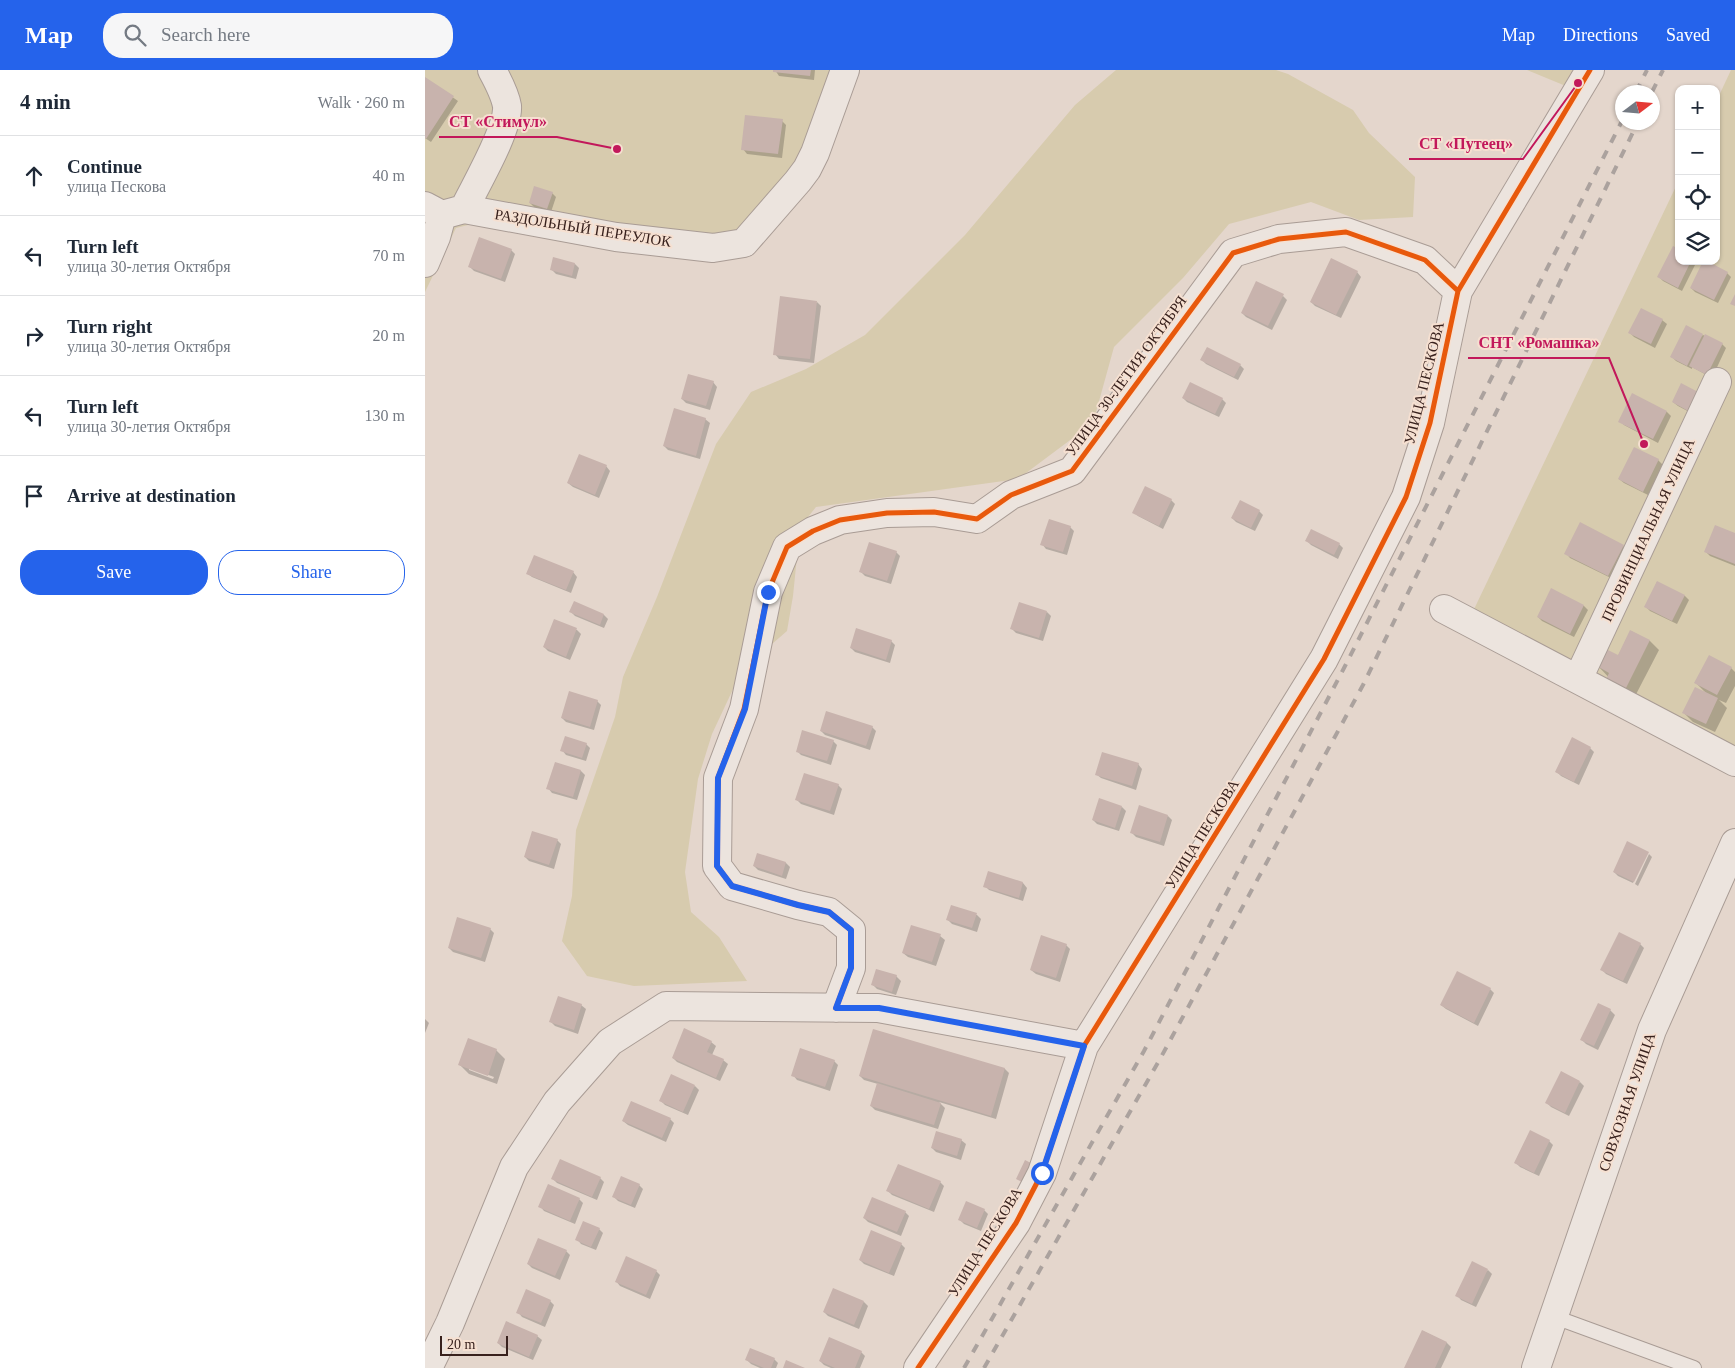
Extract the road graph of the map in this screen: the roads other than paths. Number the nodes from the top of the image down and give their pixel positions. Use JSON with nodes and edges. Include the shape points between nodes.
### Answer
{"nodes":[{"id":1,"x":493,"y":70,"type":"edge"},
{"id":2,"x":845,"y":70,"type":"edge"},
{"id":3,"x":1590,"y":70,"type":"edge"},
{"id":4,"x":443,"y":210,"type":"edge"},
{"id":5,"x":425,"y":263,"type":"edge"},
{"id":6,"x":1458,"y":291,"type":"junction"},
{"id":7,"x":1717,"y":382,"type":"dead end"},
{"id":8,"x":1444,"y":609,"type":"dead end"},
{"id":9,"x":1579,"y":679,"type":"junction"},
{"id":10,"x":1735,"y":762,"type":"edge"},
{"id":11,"x":1735,"y":843,"type":"edge"},
{"id":12,"x":836,"y":1008,"type":"junction"},
{"id":13,"x":1084,"y":1046,"type":"junction"},
{"id":14,"x":1552,"y":1316,"type":"junction"},
{"id":15,"x":429,"y":1368,"type":"edge"},
{"id":16,"x":918,"y":1368,"type":"edge"},
{"id":17,"x":1536,"y":1368,"type":"edge"},
{"id":18,"x":1694,"y":1368,"type":"edge"}],
"edges":[{"from":1,"to":4,"type":"street","via":[[507,105],[507,120]]},
{"from":2,"to":4,"type":"street","name":"РАЗДОЛЬНЫЙ ПЕРЕУЛОК","via":[[807,169],[744,242],[713,248],[616,237]]},
{"from":3,"to":6,"type":"street","name":"УЛИЦА ПЕСКОВА"},
{"from":4,"to":5,"type":"street"},
{"from":6,"to":12,"type":"street","name":"УЛИЦА 30-ЛЕТИЯ ОКТЯБРЯ","via":[[1425,260],[1346,232],[1279,238],[1233,253],[1072,471],[1011,495],[977,519],[934,512],[887,512],[839,520],[787,547],[768,592],[745,709],[718,778],[717,866],[732,886],[829,912],[851,930],[851,968]]},
{"from":6,"to":13,"type":"street","name":"УЛИЦА ПЕСКОВА","via":[[1430,423],[1401,505],[1324,659]]},
{"from":7,"to":9,"type":"street","name":"ПРОВИНЦИАЛЬНАЯ УЛИЦА"},
{"from":8,"to":9,"type":"street"},
{"from":9,"to":10,"type":"street"},
{"from":11,"to":14,"type":"street","name":"СОВХОЗНАЯ УЛИЦА","via":[[1652,1030]]},
{"from":12,"to":13,"type":"street","via":[[879,1008]]},
{"from":12,"to":15,"type":"street","via":[[666,1006],[610,1042],[557,1102],[514,1166]]},
{"from":13,"to":16,"type":"street","name":"УЛИЦА ПЕСКОВА","via":[[1038,1181],[1016,1223]]},
{"from":14,"to":17,"type":"street","name":"СОВХОЗНАЯ УЛИЦА"},
{"from":14,"to":18,"type":"lane"}]}
